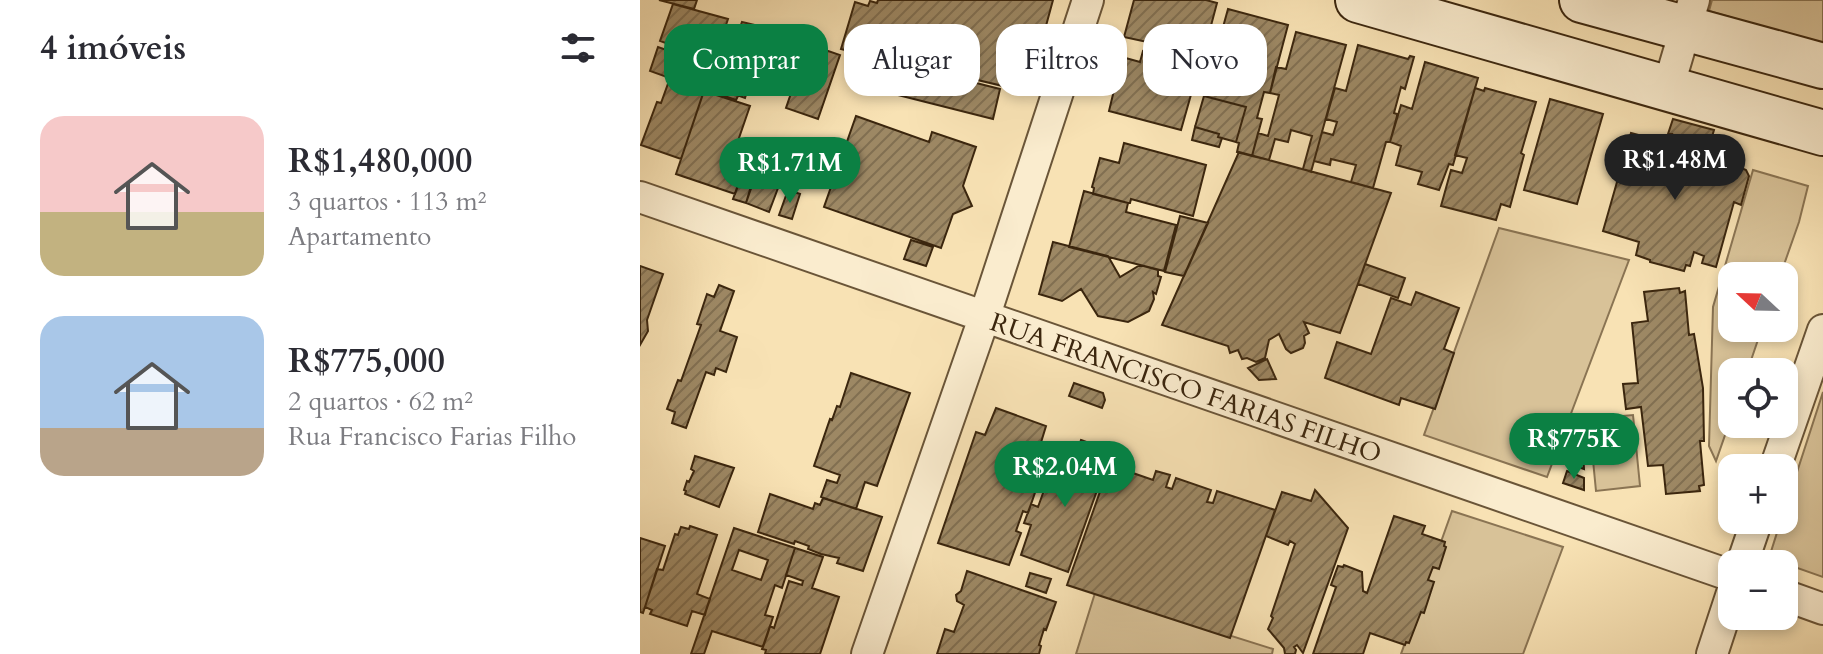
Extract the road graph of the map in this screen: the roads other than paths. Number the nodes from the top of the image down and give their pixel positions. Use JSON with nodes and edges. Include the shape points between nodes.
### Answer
{"nodes":[{"id":1,"x":1088,"y":0,"type":"edge"},
{"id":2,"x":1358,"y":0,"type":"edge"},
{"id":3,"x":1582,"y":0,"type":"edge"},
{"id":4,"x":1690,"y":14,"type":"edge"},
{"id":5,"x":1823,"y":66,"type":"edge"},
{"id":6,"x":1668,"y":88,"type":"junction"},
{"id":7,"x":1823,"y":133,"type":"edge"},
{"id":8,"x":640,"y":197,"type":"edge"},
{"id":9,"x":984,"y":318,"type":"junction"},
{"id":10,"x":1823,"y":330,"type":"edge"},
{"id":11,"x":1780,"y":454,"type":"edge"},
{"id":12,"x":1718,"y":571,"type":"edge"},
{"id":13,"x":1798,"y":600,"type":"edge"},
{"id":14,"x":1823,"y":609,"type":"edge"},
{"id":15,"x":1720,"y":630,"type":"edge"},
{"id":16,"x":867,"y":654,"type":"edge"},
{"id":17,"x":1712,"y":654,"type":"edge"}],
"edges":[{"from":1,"to":9,"type":"street"},
{"from":2,"to":6,"type":"main road"},
{"from":3,"to":4,"type":"main road"},
{"from":4,"to":5,"type":"main road"},
{"from":4,"to":6,"type":"street"},
{"from":6,"to":7,"type":"main road"},
{"from":8,"to":9,"type":"street","name":"RUA FRANCISCO FARIAS FILHO"},
{"from":9,"to":12,"type":"street","name":"RUA FRANCISCO FARIAS FILHO"},
{"from":9,"to":16,"type":"street"},
{"from":10,"to":11,"type":"street"},
{"from":13,"to":14,"type":"street"},
{"from":15,"to":17,"type":"street"}]}
